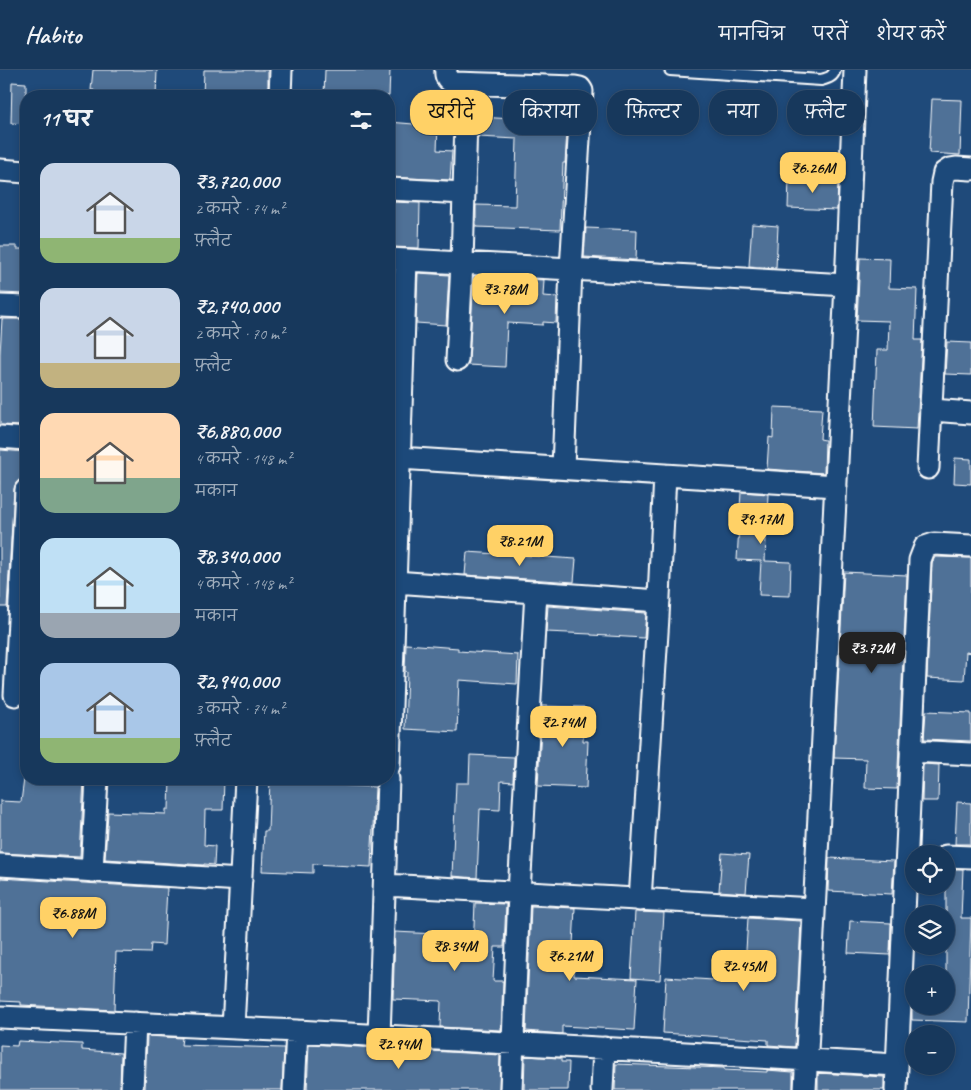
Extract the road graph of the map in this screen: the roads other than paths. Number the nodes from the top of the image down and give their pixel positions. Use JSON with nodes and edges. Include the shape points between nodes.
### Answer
{"nodes":[{"id":1,"x":281,"y":70,"type":"edge"},
{"id":2,"x":446,"y":70,"type":"edge"},
{"id":3,"x":670,"y":70,"type":"edge"},
{"id":4,"x":835,"y":70,"type":"edge"},
{"id":5,"x":855,"y":70,"type":"edge"},
{"id":6,"x":467,"y":84,"type":"junction"},
{"id":7,"x":280,"y":90,"type":"edge"},
{"id":8,"x":971,"y":169,"type":"edge"},
{"id":9,"x":0,"y":170,"type":"edge"},
{"id":10,"x":20,"y":172,"type":"edge"},
{"id":11,"x":395,"y":190,"type":"edge"},
{"id":12,"x":464,"y":193,"type":"junction"},
{"id":13,"x":398,"y":260,"type":"edge"},
{"id":14,"x":462,"y":263,"type":"junction"},
{"id":15,"x":571,"y":268,"type":"junction"},
{"id":16,"x":846,"y":285,"type":"junction"},
{"id":17,"x":0,"y":306,"type":"edge"},
{"id":18,"x":20,"y":307,"type":"edge"},
{"id":19,"x":457,"y":360,"type":"dead end"},
{"id":20,"x":932,"y":410,"type":"junction"},
{"id":21,"x":971,"y":412,"type":"edge"},
{"id":22,"x":0,"y":438,"type":"edge"},
{"id":23,"x":20,"y":439,"type":"edge"},
{"id":24,"x":400,"y":458,"type":"junction"},
{"id":25,"x":563,"y":468,"type":"junction"},
{"id":26,"x":928,"y":468,"type":"dead end"},
{"id":27,"x":664,"y":475,"type":"junction"},
{"id":28,"x":836,"y":486,"type":"junction"},
{"id":29,"x":971,"y":546,"type":"edge"},
{"id":30,"x":395,"y":582,"type":"joint"},
{"id":31,"x":20,"y":592,"type":"edge"},
{"id":32,"x":536,"y":592,"type":"junction"},
{"id":33,"x":659,"y":600,"type":"junction"},
{"id":34,"x":14,"y":695,"type":"edge"},
{"id":35,"x":911,"y":751,"type":"junction"},
{"id":36,"x":971,"y":754,"type":"edge"},
{"id":37,"x":96,"y":785,"type":"edge"},
{"id":38,"x":246,"y":785,"type":"edge"},
{"id":39,"x":388,"y":785,"type":"edge"},
{"id":40,"x":910,"y":845,"type":"edge"},
{"id":41,"x":955,"y":857,"type":"edge"},
{"id":42,"x":971,"y":858,"type":"edge"},
{"id":43,"x":0,"y":865,"type":"edge"},
{"id":44,"x":92,"y":871,"type":"junction"},
{"id":45,"x":241,"y":880,"type":"junction"},
{"id":46,"x":385,"y":885,"type":"junction"},
{"id":47,"x":519,"y":893,"type":"junction"},
{"id":48,"x":908,"y":895,"type":"edge"},
{"id":49,"x":640,"y":900,"type":"junction"},
{"id":50,"x":814,"y":909,"type":"junction"},
{"id":51,"x":0,"y":1017,"type":"edge"},
{"id":52,"x":135,"y":1023,"type":"junction"},
{"id":53,"x":233,"y":1028,"type":"junction"},
{"id":54,"x":297,"y":1031,"type":"junction"},
{"id":55,"x":379,"y":1036,"type":"junction"},
{"id":56,"x":513,"y":1043,"type":"junction"},
{"id":57,"x":604,"y":1048,"type":"junction"},
{"id":58,"x":807,"y":1060,"type":"junction"},
{"id":59,"x":897,"y":1065,"type":"junction"},
{"id":60,"x":132,"y":1090,"type":"edge"},
{"id":61,"x":294,"y":1090,"type":"edge"},
{"id":62,"x":511,"y":1090,"type":"edge"},
{"id":63,"x":602,"y":1090,"type":"edge"},
{"id":64,"x":805,"y":1090,"type":"edge"},
{"id":65,"x":896,"y":1090,"type":"edge"}],
"edges":[{"from":1,"to":7,"type":"street"},
{"from":2,"to":6,"type":"street","via":[[446,78],[450,82]]},
{"from":3,"to":4,"type":"lane","via":[[821,80],[829,78]]},
{"from":5,"to":16,"type":"street"},
{"from":6,"to":12,"type":"street"},
{"from":6,"to":15,"type":"street","via":[[575,87],[582,91]]},
{"from":8,"to":20,"type":"street","via":[[950,169],[944,173],[942,182]]},
{"from":9,"to":10,"type":"street"},
{"from":11,"to":12,"type":"street"},
{"from":12,"to":14,"type":"street"},
{"from":13,"to":14,"type":"street"},
{"from":13,"to":24,"type":"street"},
{"from":14,"to":15,"type":"street"},
{"from":14,"to":19,"type":"street"},
{"from":15,"to":16,"type":"street"},
{"from":15,"to":25,"type":"street"},
{"from":16,"to":28,"type":"street"},
{"from":17,"to":18,"type":"street"},
{"from":20,"to":21,"type":"street"},
{"from":20,"to":26,"type":"street"},
{"from":22,"to":23,"type":"street"},
{"from":24,"to":25,"type":"street"},
{"from":24,"to":30,"type":"street"},
{"from":25,"to":27,"type":"street"},
{"from":27,"to":28,"type":"street"},
{"from":27,"to":33,"type":"street"},
{"from":28,"to":50,"type":"street"},
{"from":29,"to":35,"type":"street","via":[[934,544],[925,548],[920,560]]},
{"from":30,"to":32,"type":"street"},
{"from":31,"to":34,"type":"street"},
{"from":32,"to":33,"type":"street"},
{"from":32,"to":47,"type":"street"},
{"from":33,"to":49,"type":"street"},
{"from":35,"to":36,"type":"street"},
{"from":35,"to":40,"type":"street"},
{"from":37,"to":44,"type":"street"},
{"from":38,"to":45,"type":"street"},
{"from":39,"to":46,"type":"street"},
{"from":41,"to":42,"type":"street"},
{"from":43,"to":44,"type":"street"},
{"from":44,"to":45,"type":"street"},
{"from":45,"to":53,"type":"street"},
{"from":46,"to":47,"type":"street"},
{"from":46,"to":55,"type":"street"},
{"from":47,"to":49,"type":"street"},
{"from":47,"to":56,"type":"street"},
{"from":48,"to":59,"type":"street"},
{"from":49,"to":50,"type":"street"},
{"from":50,"to":58,"type":"street"},
{"from":51,"to":52,"type":"street"},
{"from":52,"to":53,"type":"street"},
{"from":52,"to":60,"type":"street"},
{"from":53,"to":54,"type":"street"},
{"from":54,"to":55,"type":"street"},
{"from":54,"to":61,"type":"street"},
{"from":55,"to":56,"type":"street"},
{"from":56,"to":57,"type":"street"},
{"from":56,"to":62,"type":"street"},
{"from":57,"to":58,"type":"street"},
{"from":57,"to":63,"type":"street"},
{"from":58,"to":59,"type":"street"},
{"from":58,"to":64,"type":"street"},
{"from":59,"to":65,"type":"street"}]}
